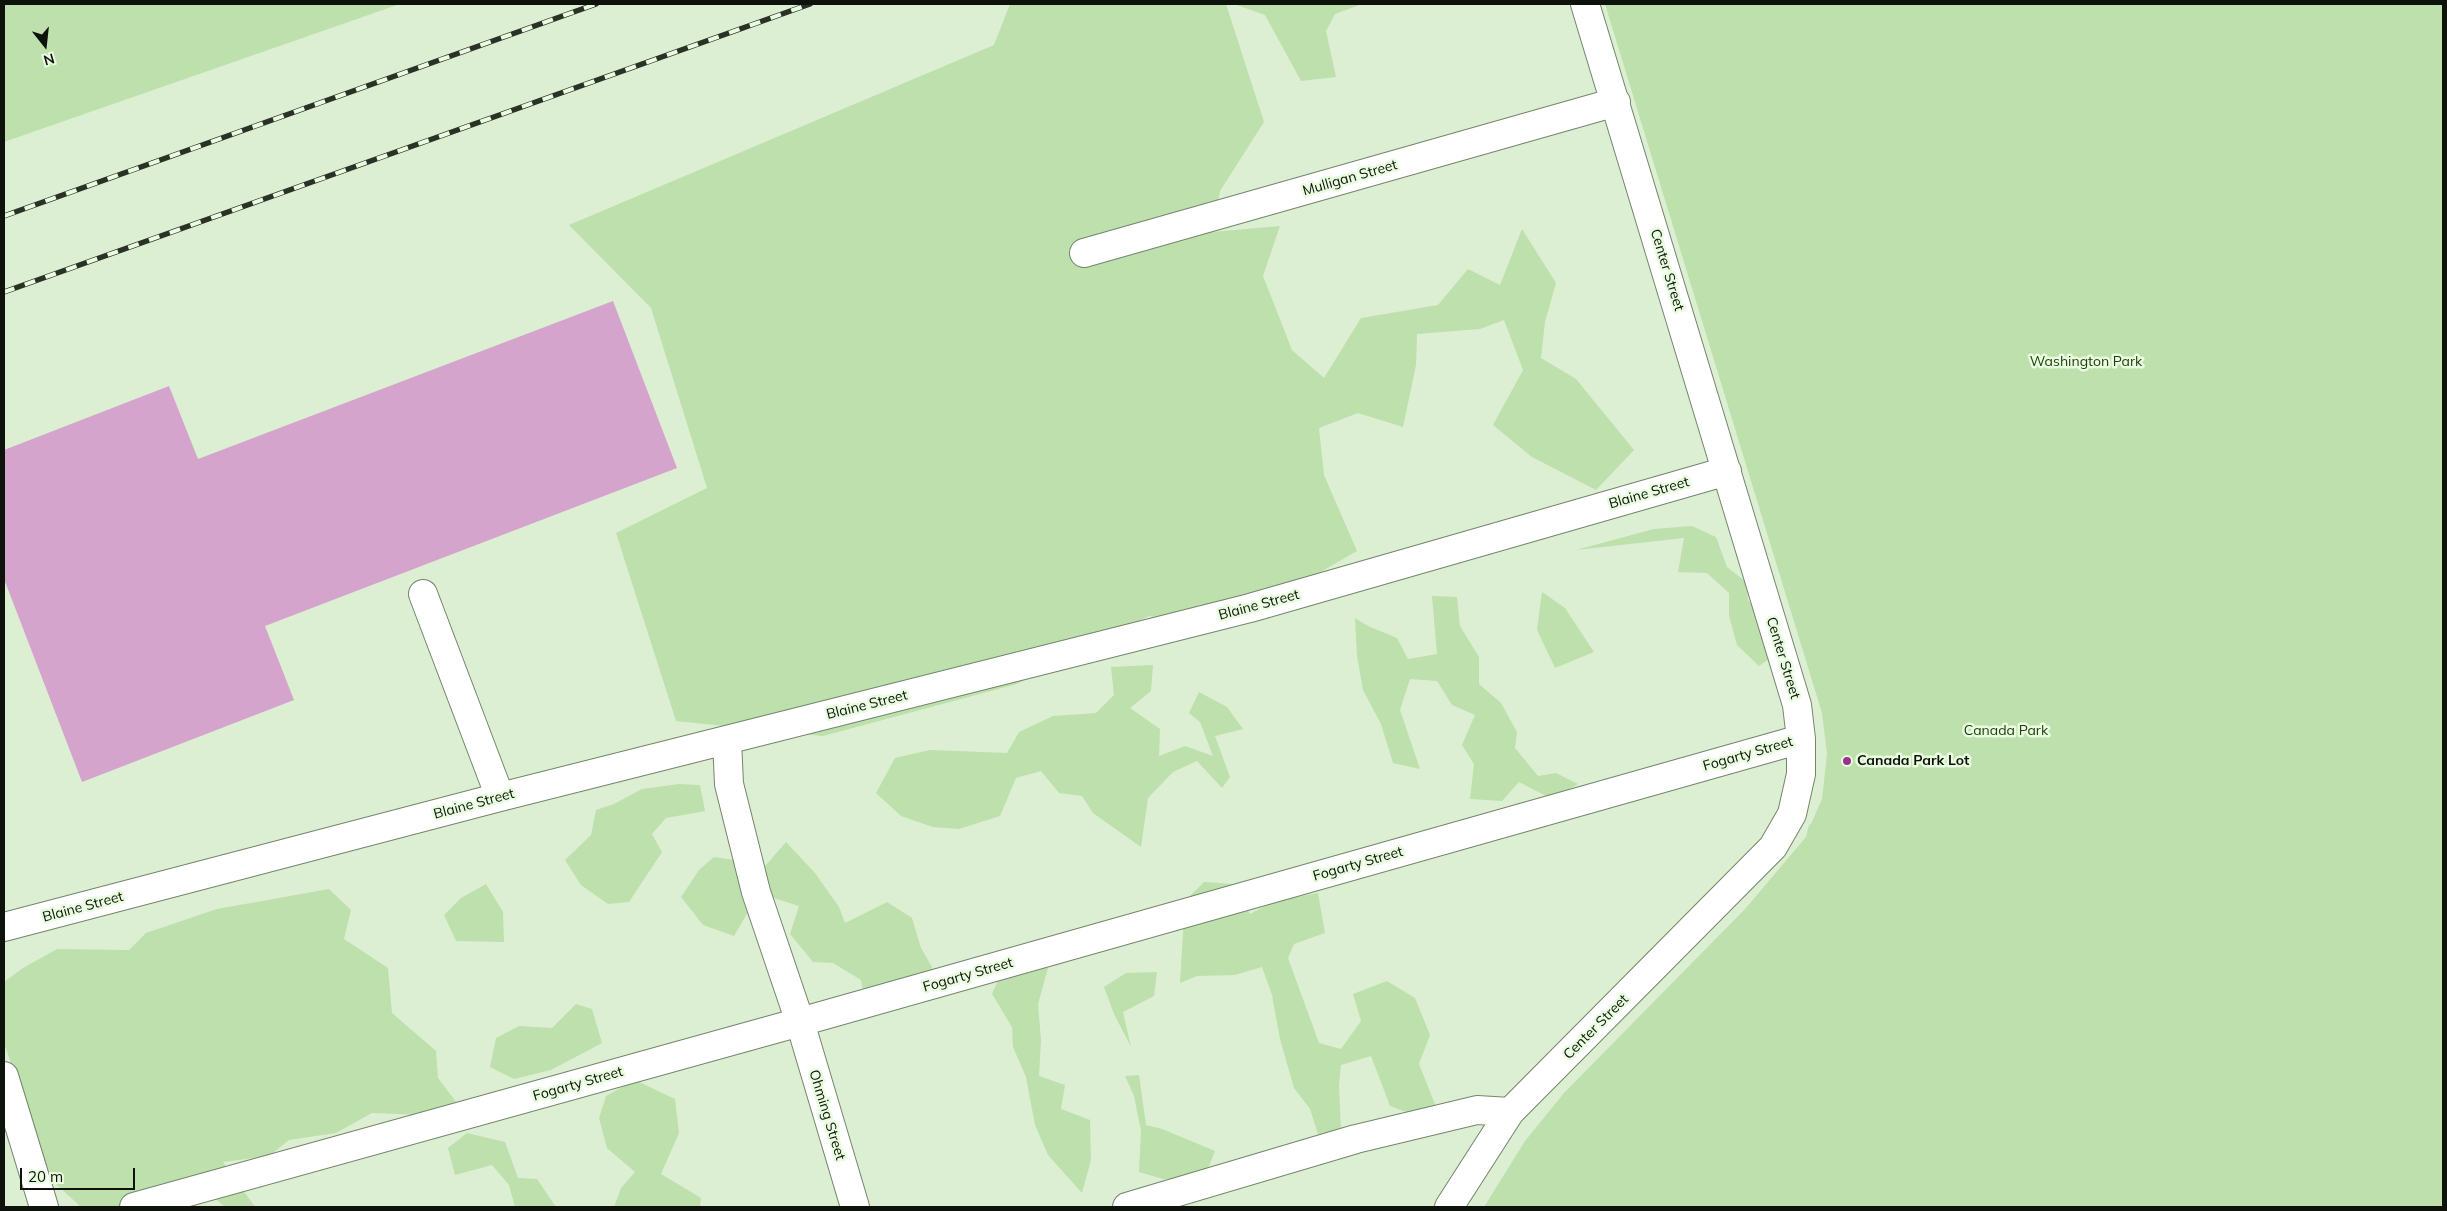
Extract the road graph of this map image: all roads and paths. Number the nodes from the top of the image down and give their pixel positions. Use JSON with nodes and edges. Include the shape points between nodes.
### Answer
{"nodes":[{"id":1,"x":1585,"y":4,"type":"edge"},
{"id":2,"x":1616,"y":102,"type":"junction"},
{"id":3,"x":1084,"y":253,"type":"dead end"},
{"id":4,"x":1727,"y":470,"type":"junction"},
{"id":5,"x":424,"y":594,"type":"dead end"},
{"id":6,"x":1802,"y":739,"type":"junction"},
{"id":7,"x":727,"y":740,"type":"junction"},
{"id":8,"x":500,"y":797,"type":"junction"},
{"id":9,"x":4,"y":927,"type":"edge"},
{"id":10,"x":800,"y":1022,"type":"junction"},
{"id":11,"x":4,"y":1076,"type":"edge"},
{"id":12,"x":1510,"y":1112,"type":"junction"},
{"id":13,"x":44,"y":1207,"type":"edge"},
{"id":14,"x":134,"y":1207,"type":"edge"},
{"id":15,"x":855,"y":1207,"type":"edge"},
{"id":16,"x":1127,"y":1207,"type":"edge"},
{"id":17,"x":1449,"y":1207,"type":"edge"}],
"edges":[{"from":1,"to":2,"type":"street","name":"Center Street"},
{"from":2,"to":3,"type":"street","name":"Mulligan Street"},
{"from":2,"to":4,"type":"street","name":"Center Street"},
{"from":4,"to":6,"type":"street","name":"Center Street","via":[[1797,704]]},
{"from":4,"to":7,"type":"street","name":"Blaine Street","via":[[1250,608]]},
{"from":5,"to":8,"type":"street"},
{"from":6,"to":10,"type":"street","name":"Fogarty Street"},
{"from":6,"to":12,"type":"street","name":"Center Street","via":[[1801,774],[1792,814],[1773,847]]},
{"from":7,"to":8,"type":"street","name":"Blaine Street"},
{"from":7,"to":10,"type":"street","name":"Ohming Street","via":[[730,784],[756,892]]},
{"from":8,"to":9,"type":"street","name":"Blaine Street"},
{"from":10,"to":14,"type":"street","name":"Fogarty Street"},
{"from":10,"to":15,"type":"street","name":"Ohming Street"},
{"from":11,"to":13,"type":"street"},
{"from":12,"to":16,"type":"street","via":[[1477,1110],[1356,1139]]},
{"from":12,"to":17,"type":"street","name":"Center Street"}]}
